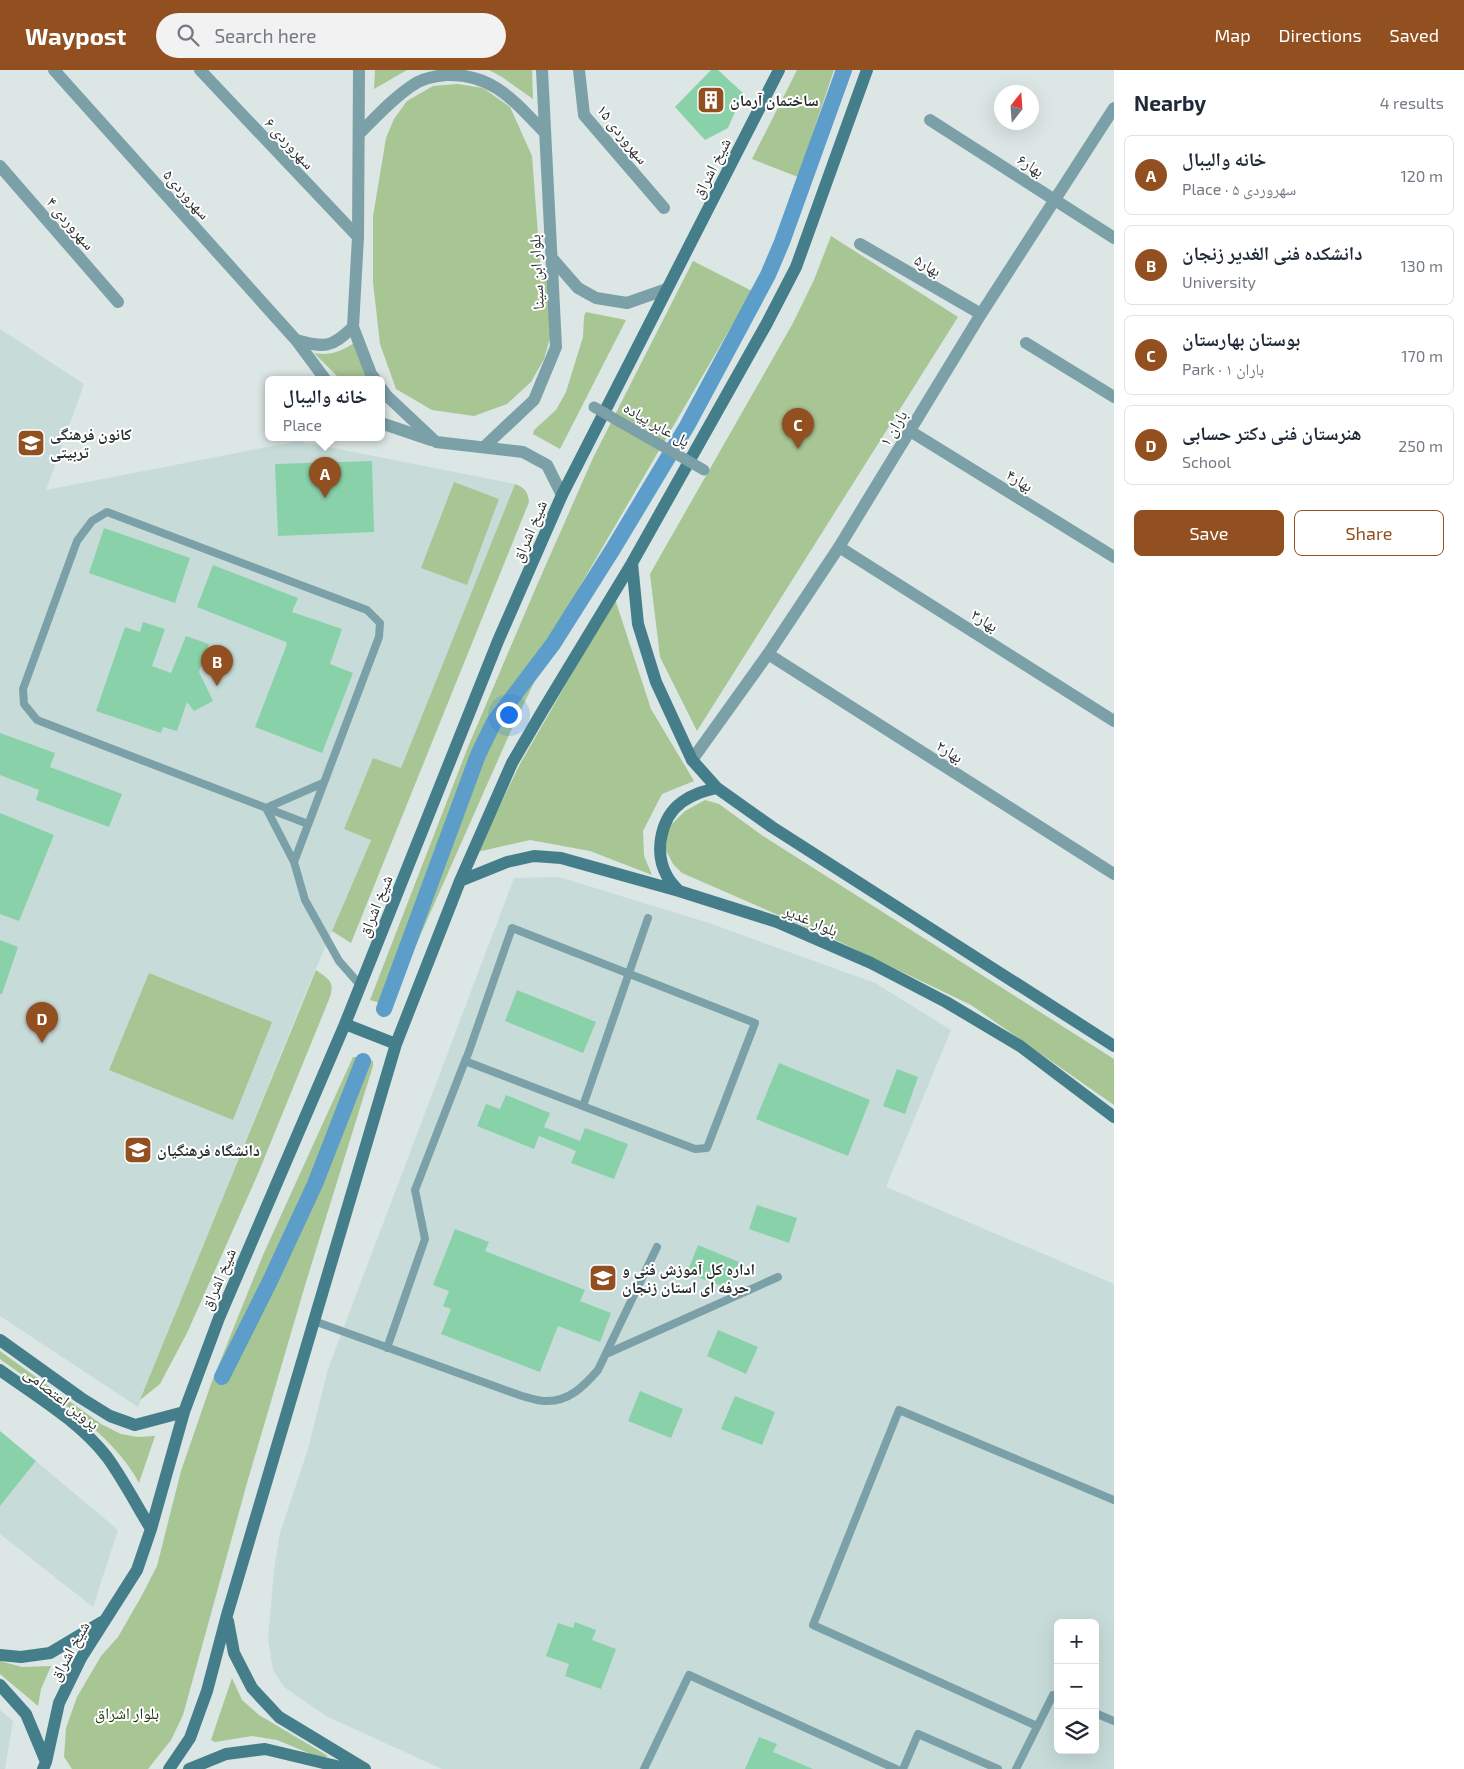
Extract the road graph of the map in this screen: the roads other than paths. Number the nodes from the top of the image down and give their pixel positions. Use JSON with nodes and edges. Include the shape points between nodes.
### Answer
{"nodes":[{"id":1,"x":54,"y":70,"type":"edge"},
{"id":2,"x":200,"y":70,"type":"edge"},
{"id":3,"x":359,"y":70,"type":"edge"},
{"id":4,"x":542,"y":70,"type":"edge"},
{"id":5,"x":579,"y":70,"type":"edge"},
{"id":6,"x":779,"y":70,"type":"edge"},
{"id":7,"x":868,"y":70,"type":"edge"},
{"id":8,"x":1114,"y":108,"type":"edge"},
{"id":9,"x":930,"y":120,"type":"dead end"},
{"id":10,"x":545,"y":133,"type":"junction"},
{"id":11,"x":358,"y":134,"type":"junction"},
{"id":12,"x":0,"y":166,"type":"edge"},
{"id":13,"x":1055,"y":200,"type":"junction"},
{"id":14,"x":664,"y":208,"type":"dead end"},
{"id":15,"x":358,"y":237,"type":"junction"},
{"id":16,"x":1114,"y":238,"type":"edge"},
{"id":17,"x":860,"y":244,"type":"dead end"},
{"id":18,"x":551,"y":257,"type":"junction"},
{"id":19,"x":667,"y":289,"type":"junction"},
{"id":20,"x":118,"y":302,"type":"dead end"},
{"id":21,"x":981,"y":314,"type":"junction"},
{"id":22,"x":353,"y":327,"type":"junction"},
{"id":23,"x":296,"y":340,"type":"junction"},
{"id":24,"x":1026,"y":342,"type":"dead end"},
{"id":25,"x":323,"y":376,"type":"edge"},
{"id":26,"x":373,"y":376,"type":"edge"},
{"id":27,"x":385,"y":394,"type":"edge"},
{"id":28,"x":1114,"y":397,"type":"edge"},
{"id":29,"x":594,"y":407,"type":"dead end"},
{"id":30,"x":385,"y":424,"type":"edge"},
{"id":31,"x":910,"y":431,"type":"junction"},
{"id":32,"x":436,"y":442,"type":"junction"},
{"id":33,"x":484,"y":447,"type":"junction"},
{"id":34,"x":704,"y":470,"type":"dead end"},
{"id":35,"x":562,"y":495,"type":"junction"},
{"id":36,"x":839,"y":546,"type":"junction"},
{"id":37,"x":1114,"y":557,"type":"edge"},
{"id":38,"x":632,"y":563,"type":"junction"},
{"id":39,"x":768,"y":654,"type":"junction"},
{"id":40,"x":1114,"y":721,"type":"edge"},
{"id":41,"x":692,"y":760,"type":"junction"},
{"id":42,"x":323,"y":783,"type":"junction"},
{"id":43,"x":717,"y":788,"type":"junction"},
{"id":44,"x":266,"y":808,"type":"junction"},
{"id":45,"x":308,"y":824,"type":"junction"},
{"id":46,"x":294,"y":862,"type":"junction"},
{"id":47,"x":1114,"y":874,"type":"edge"},
{"id":48,"x":460,"y":881,"type":"junction"},
{"id":49,"x":679,"y":892,"type":"junction"},
{"id":50,"x":648,"y":918,"type":"dead end"},
{"id":51,"x":629,"y":974,"type":"junction"},
{"id":52,"x":361,"y":986,"type":"junction"},
{"id":53,"x":345,"y":1024,"type":"junction"},
{"id":54,"x":396,"y":1044,"type":"junction"},
{"id":55,"x":1114,"y":1046,"type":"edge"},
{"id":56,"x":465,"y":1061,"type":"junction"},
{"id":57,"x":583,"y":1106,"type":"junction"},
{"id":58,"x":1114,"y":1117,"type":"edge"},
{"id":59,"x":657,"y":1247,"type":"dead end"},
{"id":60,"x":778,"y":1277,"type":"dead end"},
{"id":61,"x":314,"y":1321,"type":"junction"},
{"id":62,"x":0,"y":1340,"type":"edge"},
{"id":63,"x":387,"y":1348,"type":"junction"},
{"id":64,"x":606,"y":1354,"type":"junction"},
{"id":65,"x":0,"y":1370,"type":"edge"},
{"id":66,"x":184,"y":1412,"type":"junction"},
{"id":67,"x":1114,"y":1500,"type":"edge"},
{"id":68,"x":151,"y":1529,"type":"junction"},
{"id":69,"x":227,"y":1615,"type":"junction"},
{"id":70,"x":104,"y":1621,"type":"junction"},
{"id":71,"x":0,"y":1655,"type":"edge"},
{"id":72,"x":0,"y":1685,"type":"edge"},
{"id":73,"x":1054,"y":1695,"type":"edge"},
{"id":74,"x":1099,"y":1715,"type":"edge"},
{"id":75,"x":1114,"y":1721,"type":"edge"},
{"id":76,"x":1037,"y":1726,"type":"junction"},
{"id":77,"x":46,"y":1767,"type":"edge"},
{"id":78,"x":169,"y":1769,"type":"edge"},
{"id":79,"x":189,"y":1769,"type":"edge"},
{"id":80,"x":349,"y":1769,"type":"edge"},
{"id":81,"x":365,"y":1769,"type":"edge"},
{"id":82,"x":644,"y":1769,"type":"edge"},
{"id":83,"x":896,"y":1769,"type":"edge"},
{"id":84,"x":903,"y":1769,"type":"edge"},
{"id":85,"x":998,"y":1769,"type":"edge"},
{"id":86,"x":1016,"y":1769,"type":"edge"}],
"edges":[{"from":1,"to":23,"type":"street","name":"سهروردی۵"},
{"from":2,"to":15,"type":"street","name":"سهروردی ۶"},
{"from":3,"to":11,"type":"street"},
{"from":4,"to":10,"type":"street","name":"بلوار ابن سینا"},
{"from":5,"to":14,"type":"street","name":"سهروردی ۱۵","via":[[584,115]]},
{"from":6,"to":19,"type":"main road","name":"شیخ اشراق"},
{"from":7,"to":38,"type":"main road","via":[[796,267]]},
{"from":8,"to":13,"type":"street","name":"باران ۱"},
{"from":9,"to":13,"type":"street","name":"بهار۶"},
{"from":10,"to":11,"type":"street","via":[[508,95],[492,84],[460,74],[427,77],[415,83]]},
{"from":10,"to":18,"type":"street","name":"بلوار ابن سینا"},
{"from":11,"to":15,"type":"street"},
{"from":12,"to":20,"type":"street","name":"سهروردی ۴"},
{"from":13,"to":16,"type":"street","name":"بهار۶"},
{"from":13,"to":21,"type":"street","name":"باران ۱"},
{"from":15,"to":22,"type":"street"},
{"from":17,"to":21,"type":"street","name":"بهار۵"},
{"from":18,"to":19,"type":"street","via":[[578,288],[596,298],[627,304]]},
{"from":18,"to":33,"type":"street","name":"بلوار ابن سینا","via":[[556,347],[534,400]]},
{"from":19,"to":35,"type":"main road","name":"شیخ اشراق"},
{"from":21,"to":31,"type":"street","name":"باران ۱"},
{"from":22,"to":23,"type":"street","via":[[337,342],[317,346]]},
{"from":22,"to":26,"type":"street"},
{"from":23,"to":25,"type":"street","name":"سهروردی۵"},
{"from":24,"to":28,"type":"street"},
{"from":27,"to":32,"type":"street"},
{"from":29,"to":34,"type":"street","name":"پل عابر پیاده","bridge":true},
{"from":30,"to":32,"type":"street"},
{"from":31,"to":36,"type":"street","name":"باران ۱"},
{"from":31,"to":37,"type":"street","name":"بهار۴"},
{"from":32,"to":33,"type":"street"},
{"from":33,"to":35,"type":"street","via":[[523,452],[547,465]]},
{"from":35,"to":52,"type":"main road","name":"شیخ اشراق","via":[[498,641]]},
{"from":36,"to":39,"type":"street","name":"باران ۱"},
{"from":36,"to":40,"type":"street","name":"بهار۳"},
{"from":38,"to":41,"type":"main road","via":[[638,624],[656,682]]},
{"from":38,"to":48,"type":"main road","via":[[512,764]]},
{"from":39,"to":41,"type":"street","name":"باران ۱"},
{"from":39,"to":47,"type":"street","name":"بهار۲"},
{"from":41,"to":43,"type":"main road"},
{"from":42,"to":44,"type":"lane"},
{"from":42,"to":44,"type":"lane","via":[[379,637],[380,623],[367,610],[107,512],[92,522],[77,540],[23,689],[24,704],[37,720]]},
{"from":42,"to":45,"type":"lane"},
{"from":43,"to":49,"type":"main road","via":[[698,793],[681,803],[664,827],[660,856],[666,876]]},
{"from":43,"to":55,"type":"main road","via":[[772,827]]},
{"from":44,"to":45,"type":"lane"},
{"from":44,"to":46,"type":"lane"},
{"from":45,"to":46,"type":"lane"},
{"from":46,"to":52,"type":"lane","via":[[310,908],[339,961]]},
{"from":48,"to":49,"type":"main road","name":"بلوار غدیر","via":[[508,862],[534,856],[560,858]]},
{"from":48,"to":54,"type":"main road"},
{"from":49,"to":58,"type":"main road","name":"بلوار غدیر","via":[[777,922],[871,963],[1020,1046]]},
{"from":50,"to":51,"type":"lane"},
{"from":51,"to":56,"type":"lane","via":[[512,928]]},
{"from":51,"to":57,"type":"lane"},
{"from":51,"to":57,"type":"lane","via":[[756,1023],[707,1148],[695,1149]]},
{"from":52,"to":53,"type":"main road","name":"شیخ اشراق"},
{"from":53,"to":54,"type":"main road"},
{"from":53,"to":66,"type":"main road","name":"شیخ اشراق","via":[[219,1318]]},
{"from":54,"to":61,"type":"main road"},
{"from":56,"to":57,"type":"lane"},
{"from":56,"to":63,"type":"lane","via":[[415,1190],[425,1239]]},
{"from":59,"to":64,"type":"lane"},
{"from":60,"to":64,"type":"lane"},
{"from":61,"to":63,"type":"lane"},
{"from":61,"to":69,"type":"main road"},
{"from":62,"to":66,"type":"main road","name":"پروین اعتصامی","via":[[110,1416],[135,1425]]},
{"from":63,"to":64,"type":"lane","via":[[522,1396],[546,1401],[569,1397],[587,1384]]},
{"from":65,"to":68,"type":"main road","name":"پروین اعتصامی","via":[[67,1418],[107,1457]]},
{"from":66,"to":68,"type":"main road","name":"شیخ اشراق"},
{"from":67,"to":76,"type":"lane","via":[[899,1410],[813,1625]]},
{"from":68,"to":70,"type":"main road","name":"شیخ اشراق","via":[[137,1570]]},
{"from":69,"to":78,"type":"main road","via":[[207,1691],[190,1738]]},
{"from":69,"to":81,"type":"main road","via":[[234,1653],[252,1688],[280,1717]]},
{"from":70,"to":71,"type":"main road","via":[[50,1653],[21,1657]]},
{"from":70,"to":77,"type":"main road","name":"شیخ اشراق","via":[[59,1703]]},
{"from":72,"to":77,"type":"main road","via":[[26,1714]]},
{"from":73,"to":76,"type":"lane"},
{"from":74,"to":75,"type":"lane"},
{"from":76,"to":86,"type":"lane"},
{"from":79,"to":80,"type":"main road","via":[[226,1754],[265,1749]]},
{"from":82,"to":83,"type":"lane","via":[[689,1675]]},
{"from":84,"to":85,"type":"lane","via":[[918,1734]]}]}
